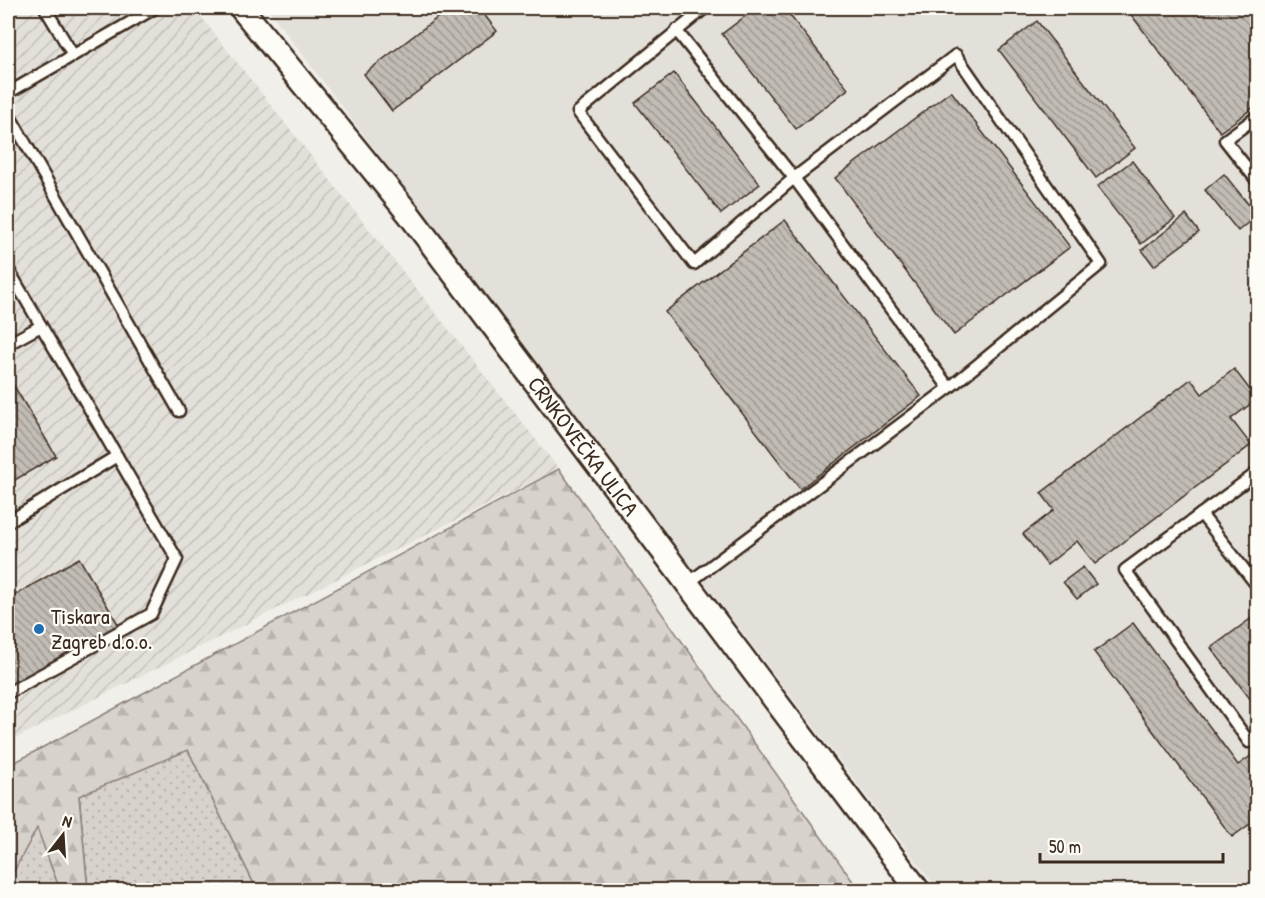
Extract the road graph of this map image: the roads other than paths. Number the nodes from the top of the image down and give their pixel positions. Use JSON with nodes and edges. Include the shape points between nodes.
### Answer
{"nodes":[{"id":1,"x":45,"y":8,"type":"edge"},
{"id":2,"x":155,"y":8,"type":"edge"},
{"id":3,"x":241,"y":8,"type":"edge"},
{"id":4,"x":705,"y":8,"type":"edge"},
{"id":5,"x":676,"y":30,"type":"junction"},
{"id":6,"x":73,"y":55,"type":"junction"},
{"id":7,"x":8,"y":93,"type":"edge"},
{"id":8,"x":8,"y":113,"type":"edge"},
{"id":9,"x":1257,"y":116,"type":"edge"},
{"id":10,"x":794,"y":178,"type":"junction"},
{"id":11,"x":1257,"y":182,"type":"edge"},
{"id":12,"x":8,"y":269,"type":"edge"},
{"id":13,"x":41,"y":326,"type":"junction"},
{"id":14,"x":8,"y":344,"type":"edge"},
{"id":15,"x":949,"y":388,"type":"junction"},
{"id":16,"x":179,"y":411,"type":"dead end"},
{"id":17,"x":117,"y":456,"type":"junction"},
{"id":18,"x":1257,"y":472,"type":"edge"},
{"id":19,"x":1201,"y":514,"type":"junction"},
{"id":20,"x":8,"y":522,"type":"edge"},
{"id":21,"x":687,"y":584,"type":"junction"},
{"id":22,"x":1257,"y":587,"type":"edge"},
{"id":23,"x":8,"y":693,"type":"edge"},
{"id":24,"x":1249,"y":742,"type":"dead end"},
{"id":25,"x":918,"y":891,"type":"edge"}],
"edges":[{"from":1,"to":6,"type":"lane"},
{"from":2,"to":6,"type":"lane"},
{"from":3,"to":21,"type":"street","name":"ČRNKOVEČKA ULICA","via":[[408,213]]},
{"from":4,"to":5,"type":"lane"},
{"from":5,"to":10,"type":"lane"},
{"from":5,"to":10,"type":"lane","via":[[578,112],[694,264]]},
{"from":6,"to":7,"type":"lane"},
{"from":8,"to":16,"type":"lane"},
{"from":9,"to":11,"type":"lane","via":[[1225,140]]},
{"from":10,"to":15,"type":"lane"},
{"from":10,"to":15,"type":"lane","via":[[956,55],[1101,264]]},
{"from":12,"to":13,"type":"lane"},
{"from":13,"to":14,"type":"lane"},
{"from":13,"to":17,"type":"lane"},
{"from":15,"to":21,"type":"lane"},
{"from":17,"to":20,"type":"lane"},
{"from":17,"to":23,"type":"lane","via":[[177,559],[151,614]]},
{"from":18,"to":19,"type":"lane"},
{"from":19,"to":22,"type":"lane"},
{"from":19,"to":24,"type":"lane","via":[[1125,570]]},
{"from":21,"to":25,"type":"street","name":"ČRNKOVEČKA ULICA"}]}
